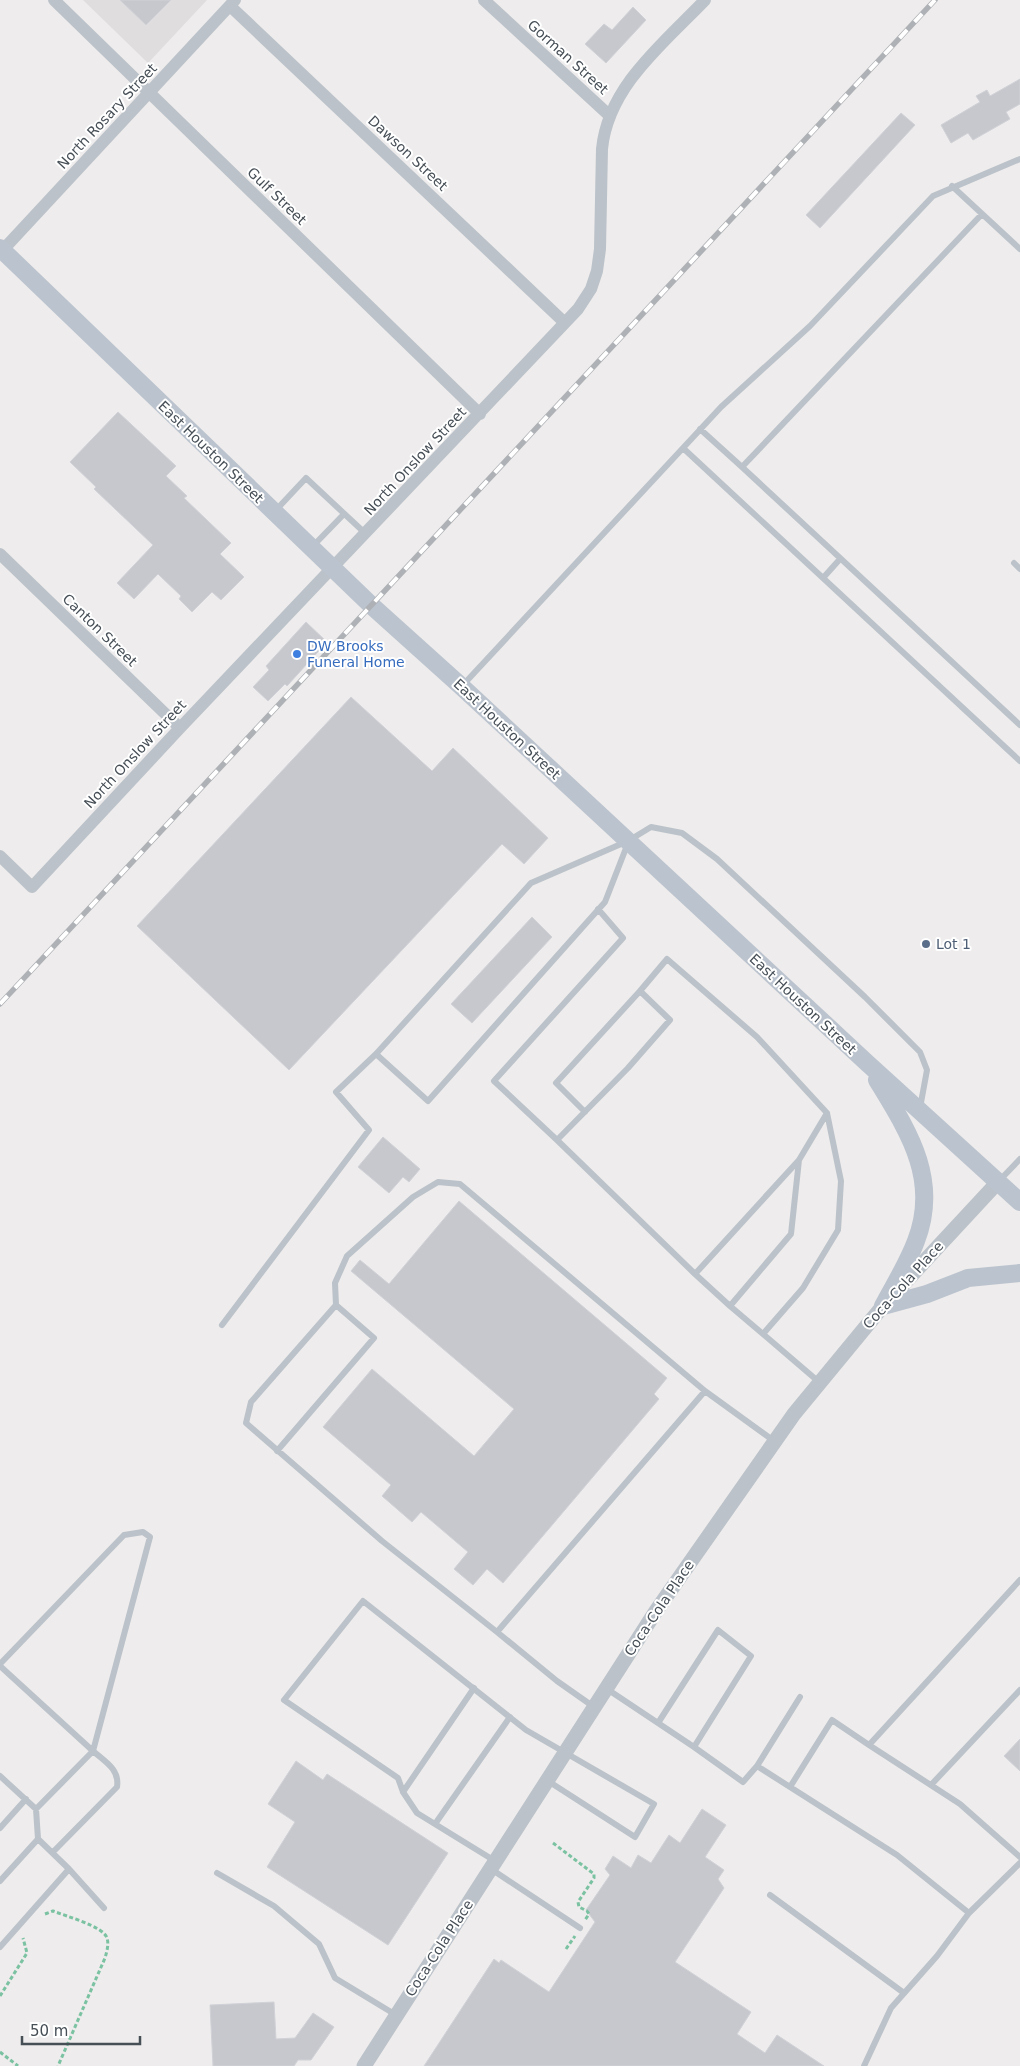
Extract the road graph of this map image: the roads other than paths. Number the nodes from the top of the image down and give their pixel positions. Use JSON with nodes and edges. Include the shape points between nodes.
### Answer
{"nodes":[{"id":1,"x":54,"y":0,"type":"edge"},
{"id":2,"x":484,"y":0,"type":"edge"},
{"id":3,"x":705,"y":0,"type":"edge"},
{"id":4,"x":233,"y":3,"type":"edge"},
{"id":5,"x":150,"y":93,"type":"junction"},
{"id":6,"x":610,"y":116,"type":"junction"},
{"id":7,"x":1020,"y":159,"type":"edge"},
{"id":8,"x":952,"y":186,"type":"junction"},
{"id":9,"x":982,"y":214,"type":"junction"},
{"id":10,"x":1018,"y":244,"type":"edge"},
{"id":11,"x":1,"y":250,"type":"edge"},
{"id":12,"x":565,"y":323,"type":"junction"},
{"id":13,"x":480,"y":414,"type":"junction"},
{"id":14,"x":700,"y":429,"type":"junction"},
{"id":15,"x":683,"y":448,"type":"junction"},
{"id":16,"x":742,"y":467,"type":"junction"},
{"id":17,"x":274,"y":512,"type":"junction"},
{"id":18,"x":344,"y":514,"type":"junction"},
{"id":19,"x":366,"y":534,"type":"junction"},
{"id":20,"x":312,"y":548,"type":"junction"},
{"id":21,"x":0,"y":554,"type":"edge"},
{"id":22,"x":840,"y":559,"type":"junction"},
{"id":23,"x":1014,"y":563,"type":"dead end"},
{"id":24,"x":333,"y":569,"type":"junction"},
{"id":25,"x":1020,"y":569,"type":"edge"},
{"id":26,"x":823,"y":578,"type":"junction"},
{"id":27,"x":462,"y":686,"type":"junction"},
{"id":28,"x":1020,"y":724,"type":"edge"},
{"id":29,"x":180,"y":728,"type":"junction"},
{"id":30,"x":1020,"y":761,"type":"edge"},
{"id":31,"x":628,"y":842,"type":"junction"},
{"id":32,"x":0,"y":856,"type":"edge"},
{"id":33,"x":598,"y":909,"type":"junction"},
{"id":34,"x":640,"y":991,"type":"junction"},
{"id":35,"x":376,"y":1054,"type":"junction"},
{"id":36,"x":866,"y":1062,"type":"junction"},
{"id":37,"x":920,"y":1111,"type":"junction"},
{"id":38,"x":585,"y":1112,"type":"junction"},
{"id":39,"x":827,"y":1113,"type":"junction"},
{"id":40,"x":556,"y":1140,"type":"junction"},
{"id":41,"x":1020,"y":1158,"type":"edge"},
{"id":42,"x":799,"y":1160,"type":"junction"},
{"id":43,"x":998,"y":1182,"type":"junction"},
{"id":44,"x":1020,"y":1202,"type":"edge"},
{"id":45,"x":1020,"y":1273,"type":"edge"},
{"id":46,"x":695,"y":1274,"type":"junction"},
{"id":47,"x":336,"y":1305,"type":"junction"},
{"id":48,"x":730,"y":1306,"type":"junction"},
{"id":49,"x":884,"y":1306,"type":"junction"},
{"id":50,"x":222,"y":1325,"type":"dead end"},
{"id":51,"x":763,"y":1334,"type":"junction"},
{"id":52,"x":820,"y":1382,"type":"junction"},
{"id":53,"x":705,"y":1391,"type":"junction"},
{"id":54,"x":774,"y":1442,"type":"junction"},
{"id":55,"x":278,"y":1451,"type":"junction"},
{"id":56,"x":1020,"y":1580,"type":"edge"},
{"id":57,"x":497,"y":1632,"type":"junction"},
{"id":58,"x":0,"y":1665,"type":"edge"},
{"id":59,"x":474,"y":1688,"type":"junction"},
{"id":60,"x":606,"y":1688,"type":"junction"},
{"id":61,"x":1020,"y":1690,"type":"edge"},
{"id":62,"x":800,"y":1697,"type":"dead end"},
{"id":63,"x":594,"y":1707,"type":"junction"},
{"id":64,"x":510,"y":1717,"type":"junction"},
{"id":65,"x":658,"y":1723,"type":"junction"},
{"id":66,"x":869,"y":1745,"type":"junction"},
{"id":67,"x":694,"y":1747,"type":"junction"},
{"id":68,"x":92,"y":1751,"type":"junction"},
{"id":69,"x":564,"y":1753,"type":"junction"},
{"id":70,"x":757,"y":1766,"type":"junction"},
{"id":71,"x":0,"y":1776,"type":"edge"},
{"id":72,"x":547,"y":1780,"type":"junction"},
{"id":73,"x":932,"y":1785,"type":"junction"},
{"id":74,"x":790,"y":1787,"type":"junction"},
{"id":75,"x":404,"y":1792,"type":"junction"},
{"id":76,"x":26,"y":1799,"type":"junction"},
{"id":77,"x":36,"y":1809,"type":"junction"},
{"id":78,"x":435,"y":1824,"type":"junction"},
{"id":79,"x":0,"y":1828,"type":"edge"},
{"id":80,"x":38,"y":1839,"type":"junction"},
{"id":81,"x":53,"y":1852,"type":"junction"},
{"id":82,"x":1020,"y":1857,"type":"edge"},
{"id":83,"x":1020,"y":1863,"type":"edge"},
{"id":84,"x":493,"y":1865,"type":"junction"},
{"id":85,"x":69,"y":1869,"type":"junction"},
{"id":86,"x":217,"y":1873,"type":"dead end"},
{"id":87,"x":0,"y":1881,"type":"edge"},
{"id":88,"x":770,"y":1896,"type":"dead end"},
{"id":89,"x":104,"y":1908,"type":"dead end"},
{"id":90,"x":969,"y":1913,"type":"junction"},
{"id":91,"x":580,"y":1928,"type":"road end"},
{"id":92,"x":0,"y":1947,"type":"edge"},
{"id":93,"x":904,"y":1993,"type":"junction"},
{"id":94,"x":396,"y":2015,"type":"junction"},
{"id":95,"x":364,"y":2066,"type":"edge"},
{"id":96,"x":864,"y":2066,"type":"edge"}],
"edges":[{"from":1,"to":5,"type":"street","name":"Gulf Street"},
{"from":2,"to":6,"type":"street","name":"Gorman Street"},
{"from":3,"to":6,"type":"street","name":"North Onslow Street","via":[[641,67],[622,91]]},
{"from":4,"to":5,"type":"street","name":"North Rosary Street"},
{"from":4,"to":12,"type":"street","name":"Dawson Street"},
{"from":5,"to":11,"type":"street","name":"North Rosary Street"},
{"from":5,"to":13,"type":"street","name":"Gulf Street"},
{"from":6,"to":12,"type":"street","name":"North Onslow Street","via":[[602,149],[597,271],[591,289]]},
{"from":7,"to":8,"type":"lane"},
{"from":8,"to":9,"type":"lane"},
{"from":8,"to":14,"type":"lane","via":[[934,196],[810,326]]},
{"from":9,"to":10,"type":"lane"},
{"from":9,"to":16,"type":"lane"},
{"from":11,"to":17,"type":"main road","name":"East Houston Street"},
{"from":12,"to":13,"type":"street","name":"North Onslow Street"},
{"from":13,"to":19,"type":"street","name":"North Onslow Street"},
{"from":14,"to":15,"type":"lane"},
{"from":14,"to":16,"type":"lane"},
{"from":15,"to":26,"type":"lane"},
{"from":15,"to":27,"type":"lane"},
{"from":16,"to":22,"type":"lane"},
{"from":17,"to":18,"type":"lane","via":[[306,478]]},
{"from":17,"to":20,"type":"main road","name":"East Houston Street"},
{"from":18,"to":19,"type":"lane"},
{"from":18,"to":20,"type":"lane"},
{"from":19,"to":24,"type":"street","name":"North Onslow Street"},
{"from":20,"to":24,"type":"main road","name":"East Houston Street"},
{"from":21,"to":29,"type":"street","name":"Canton Street"},
{"from":22,"to":26,"type":"lane"},
{"from":22,"to":28,"type":"lane"},
{"from":23,"to":25,"type":"lane"},
{"from":24,"to":27,"type":"main road","name":"East Houston Street"},
{"from":24,"to":29,"type":"street","name":"North Onslow Street"},
{"from":26,"to":30,"type":"lane"},
{"from":27,"to":31,"type":"main road","name":"East Houston Street"},
{"from":29,"to":32,"type":"street","name":"North Onslow Street","via":[[32,887]]},
{"from":31,"to":33,"type":"lane","via":[[604,902]]},
{"from":31,"to":35,"type":"lane","via":[[532,882]]},
{"from":31,"to":36,"type":"main road","name":"East Houston Street"},
{"from":31,"to":37,"type":"lane","via":[[651,827],[682,833],[724,866],[920,1052],[927,1070]]},
{"from":33,"to":35,"type":"lane","via":[[428,1101]]},
{"from":33,"to":40,"type":"lane","via":[[623,938],[494,1082]]},
{"from":34,"to":38,"type":"lane","via":[[556,1083]]},
{"from":34,"to":38,"type":"lane","via":[[670,1020]]},
{"from":34,"to":39,"type":"lane","via":[[667,959],[757,1037]]},
{"from":35,"to":50,"type":"lane","via":[[336,1092],[370,1130]]},
{"from":36,"to":37,"type":"main road","name":"East Houston Street"},
{"from":36,"to":49,"type":"main road","via":[[906,1129],[921,1165],[925,1204],[916,1240]]},
{"from":37,"to":43,"type":"main road","name":"East Houston Street"},
{"from":38,"to":40,"type":"lane"},
{"from":39,"to":42,"type":"lane"},
{"from":39,"to":51,"type":"lane","via":[[841,1180],[838,1230],[803,1288]]},
{"from":40,"to":46,"type":"lane"},
{"from":41,"to":43,"type":"lane"},
{"from":42,"to":46,"type":"lane"},
{"from":42,"to":48,"type":"lane","via":[[792,1234]]},
{"from":43,"to":44,"type":"main road","name":"East Houston Street"},
{"from":43,"to":49,"type":"street","name":"Coca-Cola Place"},
{"from":45,"to":49,"type":"main road","via":[[968,1278],[928,1294]]},
{"from":46,"to":48,"type":"lane"},
{"from":47,"to":53,"type":"lane","via":[[335,1283],[347,1256],[413,1197],[438,1182],[460,1184]]},
{"from":47,"to":55,"type":"lane","via":[[251,1402],[246,1423]]},
{"from":47,"to":55,"type":"lane","via":[[374,1338]]},
{"from":48,"to":51,"type":"lane"},
{"from":49,"to":52,"type":"street","name":"Coca-Cola Place"},
{"from":51,"to":52,"type":"lane"},
{"from":52,"to":54,"type":"street","name":"Coca-Cola Place"},
{"from":53,"to":54,"type":"lane"},
{"from":53,"to":57,"type":"lane"},
{"from":54,"to":60,"type":"street","name":"Coca-Cola Place"},
{"from":55,"to":57,"type":"lane","via":[[382,1541]]},
{"from":56,"to":66,"type":"lane"},
{"from":57,"to":63,"type":"lane"},
{"from":58,"to":68,"type":"lane"},
{"from":58,"to":68,"type":"lane","via":[[124,1535],[142,1532],[150,1537]]},
{"from":59,"to":64,"type":"lane"},
{"from":59,"to":75,"type":"lane"},
{"from":59,"to":75,"type":"lane","via":[[363,1601],[284,1700],[398,1778]]},
{"from":60,"to":63,"type":"street","name":"Coca-Cola Place"},
{"from":60,"to":65,"type":"lane"},
{"from":61,"to":73,"type":"lane"},
{"from":62,"to":70,"type":"lane"},
{"from":63,"to":69,"type":"street","name":"Coca-Cola Place"},
{"from":64,"to":69,"type":"lane"},
{"from":64,"to":78,"type":"lane"},
{"from":65,"to":67,"type":"lane"},
{"from":65,"to":67,"type":"lane","via":[[718,1630],[751,1656]]},
{"from":66,"to":73,"type":"lane"},
{"from":66,"to":74,"type":"lane","via":[[832,1720]]},
{"from":67,"to":70,"type":"lane","via":[[743,1782]]},
{"from":68,"to":77,"type":"lane"},
{"from":68,"to":81,"type":"lane","via":[[114,1770],[117,1787]]},
{"from":69,"to":72,"type":"street","name":"Coca-Cola Place"},
{"from":69,"to":72,"type":"lane","via":[[654,1804],[635,1837]]},
{"from":70,"to":74,"type":"lane"},
{"from":71,"to":76,"type":"lane"},
{"from":72,"to":84,"type":"street","name":"Coca-Cola Place"},
{"from":73,"to":82,"type":"lane","via":[[960,1804]]},
{"from":74,"to":90,"type":"lane","via":[[897,1856]]},
{"from":75,"to":78,"type":"lane","via":[[417,1813]]},
{"from":76,"to":77,"type":"lane"},
{"from":76,"to":79,"type":"lane"},
{"from":77,"to":80,"type":"lane"},
{"from":78,"to":84,"type":"lane"},
{"from":80,"to":81,"type":"lane"},
{"from":80,"to":87,"type":"lane"},
{"from":81,"to":85,"type":"lane"},
{"from":83,"to":90,"type":"lane"},
{"from":84,"to":91,"type":"lane"},
{"from":84,"to":94,"type":"street","name":"Coca-Cola Place"},
{"from":85,"to":89,"type":"lane"},
{"from":85,"to":92,"type":"lane"},
{"from":86,"to":94,"type":"lane","via":[[274,1906],[319,1944],[335,1978]]},
{"from":88,"to":93,"type":"lane"},
{"from":90,"to":93,"type":"lane"},
{"from":93,"to":96,"type":"lane","via":[[891,2008]]},
{"from":94,"to":95,"type":"street","name":"Coca-Cola Place"}]}
